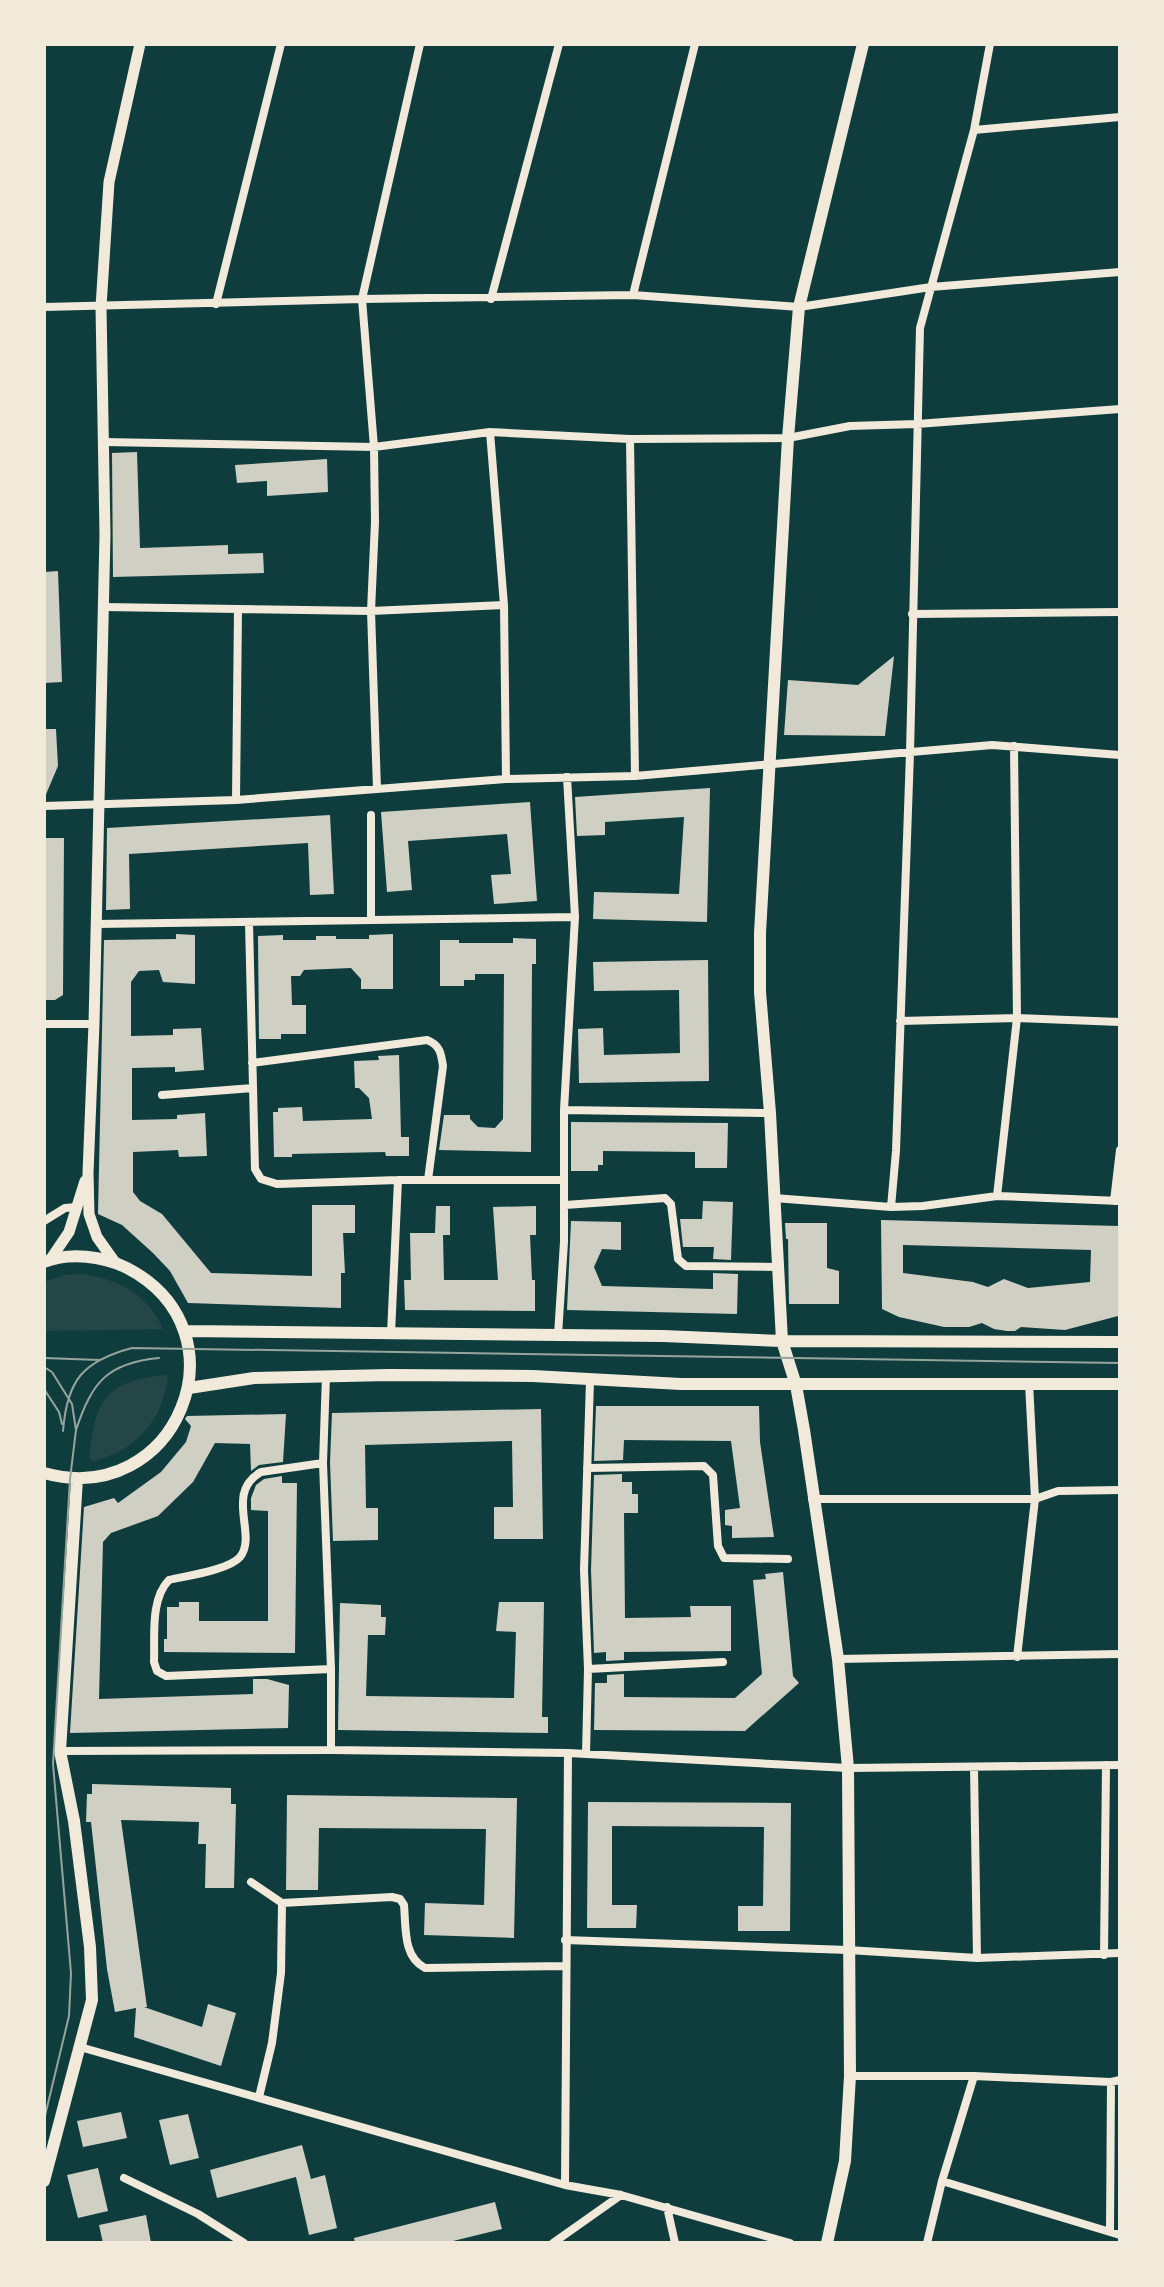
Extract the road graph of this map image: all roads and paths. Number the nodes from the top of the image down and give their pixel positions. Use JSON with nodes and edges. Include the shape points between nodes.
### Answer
{"nodes":[{"id":1,"x":140,"y":44,"type":"edge"},
{"id":2,"x":281,"y":44,"type":"edge"},
{"id":3,"x":420,"y":44,"type":"edge"},
{"id":4,"x":559,"y":44,"type":"edge"},
{"id":5,"x":695,"y":44,"type":"edge"},
{"id":6,"x":863,"y":44,"type":"edge"},
{"id":7,"x":990,"y":44,"type":"edge"},
{"id":8,"x":1120,"y":117,"type":"edge"},
{"id":9,"x":974,"y":130,"type":"junction"},
{"id":10,"x":1120,"y":272,"type":"edge"},
{"id":11,"x":931,"y":287,"type":"junction"},
{"id":12,"x":633,"y":295,"type":"junction"},
{"id":13,"x":362,"y":299,"type":"junction"},
{"id":14,"x":491,"y":299,"type":"junction"},
{"id":15,"x":216,"y":304,"type":"junction"},
{"id":16,"x":44,"y":307,"type":"edge"},
{"id":17,"x":101,"y":307,"type":"junction"},
{"id":18,"x":799,"y":307,"type":"junction"},
{"id":19,"x":1120,"y":409,"type":"edge"},
{"id":20,"x":917,"y":424,"type":"junction"},
{"id":21,"x":490,"y":432,"type":"junction"},
{"id":22,"x":788,"y":438,"type":"junction"},
{"id":23,"x":630,"y":439,"type":"junction"},
{"id":24,"x":103,"y":442,"type":"junction"},
{"id":25,"x":374,"y":447,"type":"junction"},
{"id":26,"x":504,"y":605,"type":"junction"},
{"id":27,"x":103,"y":607,"type":"junction"},
{"id":28,"x":238,"y":609,"type":"junction"},
{"id":29,"x":371,"y":611,"type":"junction"},
{"id":30,"x":1120,"y":612,"type":"edge"},
{"id":31,"x":912,"y":614,"type":"junction"},
{"id":32,"x":1014,"y":746,"type":"junction"},
{"id":33,"x":910,"y":753,"type":"junction"},
{"id":34,"x":1120,"y":755,"type":"edge"},
{"id":35,"x":772,"y":763,"type":"junction"},
{"id":36,"x":635,"y":776,"type":"junction"},
{"id":37,"x":567,"y":777,"type":"junction"},
{"id":38,"x":506,"y":779,"type":"junction"},
{"id":39,"x":377,"y":789,"type":"junction"},
{"id":40,"x":236,"y":800,"type":"junction"},
{"id":41,"x":100,"y":804,"type":"junction"},
{"id":42,"x":44,"y":806,"type":"edge"},
{"id":43,"x":371,"y":815,"type":"dead end"},
{"id":44,"x":575,"y":917,"type":"junction"},
{"id":45,"x":371,"y":920,"type":"junction"},
{"id":46,"x":249,"y":923,"type":"junction"},
{"id":47,"x":96,"y":924,"type":"junction"},
{"id":48,"x":1017,"y":1018,"type":"junction"},
{"id":49,"x":900,"y":1021,"type":"junction"},
{"id":50,"x":1120,"y":1022,"type":"edge"},
{"id":51,"x":44,"y":1024,"type":"edge"},
{"id":52,"x":94,"y":1024,"type":"junction"},
{"id":53,"x":252,"y":1063,"type":"junction"},
{"id":54,"x":253,"y":1088,"type":"junction"},
{"id":55,"x":162,"y":1095,"type":"dead end"},
{"id":56,"x":564,"y":1110,"type":"junction"},
{"id":57,"x":770,"y":1113,"type":"junction"},
{"id":58,"x":1120,"y":1150,"type":"edge"},
{"id":59,"x":88,"y":1173,"type":"junction"},
{"id":60,"x":398,"y":1180,"type":"junction"},
{"id":61,"x":428,"y":1180,"type":"junction"},
{"id":62,"x":563,"y":1180,"type":"junction"},
{"id":63,"x":997,"y":1196,"type":"junction"},
{"id":64,"x":774,"y":1198,"type":"junction"},
{"id":65,"x":1117,"y":1201,"type":"edge"},
{"id":66,"x":565,"y":1205,"type":"junction"},
{"id":67,"x":77,"y":1207,"type":"junction"},
{"id":68,"x":891,"y":1207,"type":"junction"},
{"id":69,"x":44,"y":1221,"type":"edge"},
{"id":70,"x":47,"y":1261,"type":"edge"},
{"id":71,"x":114,"y":1261,"type":"junction"},
{"id":72,"x":778,"y":1267,"type":"junction"},
{"id":73,"x":185,"y":1331,"type":"junction"},
{"id":74,"x":391,"y":1334,"type":"junction"},
{"id":75,"x":558,"y":1335,"type":"junction"},
{"id":76,"x":782,"y":1341,"type":"junction"},
{"id":77,"x":1120,"y":1342,"type":"edge"},
{"id":78,"x":326,"y":1376,"type":"junction"},
{"id":79,"x":590,"y":1381,"type":"junction"},
{"id":80,"x":1029,"y":1383,"type":"junction"},
{"id":81,"x":1120,"y":1384,"type":"edge"},
{"id":82,"x":796,"y":1385,"type":"junction"},
{"id":83,"x":189,"y":1388,"type":"junction"},
{"id":84,"x":323,"y":1463,"type":"junction"},
{"id":85,"x":587,"y":1468,"type":"junction"},
{"id":86,"x":44,"y":1473,"type":"edge"},
{"id":87,"x":77,"y":1479,"type":"junction"},
{"id":88,"x":1120,"y":1490,"type":"edge"},
{"id":89,"x":812,"y":1499,"type":"junction"},
{"id":90,"x":1035,"y":1499,"type":"junction"},
{"id":91,"x":788,"y":1559,"type":"dead end"},
{"id":92,"x":1120,"y":1654,"type":"edge"},
{"id":93,"x":1017,"y":1657,"type":"junction"},
{"id":94,"x":838,"y":1659,"type":"junction"},
{"id":95,"x":723,"y":1662,"type":"dead end"},
{"id":96,"x":331,"y":1669,"type":"junction"},
{"id":97,"x":588,"y":1669,"type":"junction"},
{"id":98,"x":331,"y":1750,"type":"junction"},
{"id":99,"x":60,"y":1751,"type":"junction"},
{"id":100,"x":568,"y":1753,"type":"junction"},
{"id":101,"x":586,"y":1754,"type":"junction"},
{"id":102,"x":1106,"y":1765,"type":"junction"},
{"id":103,"x":1120,"y":1765,"type":"edge"},
{"id":104,"x":974,"y":1767,"type":"junction"},
{"id":105,"x":848,"y":1768,"type":"junction"},
{"id":106,"x":251,"y":1882,"type":"dead end"},
{"id":107,"x":282,"y":1903,"type":"junction"},
{"id":108,"x":565,"y":1940,"type":"junction"},
{"id":109,"x":848,"y":1950,"type":"junction"},
{"id":110,"x":1120,"y":1953,"type":"edge"},
{"id":111,"x":1104,"y":1955,"type":"junction"},
{"id":112,"x":977,"y":1958,"type":"junction"},
{"id":113,"x":565,"y":1966,"type":"junction"},
{"id":114,"x":80,"y":2047,"type":"junction"},
{"id":115,"x":850,"y":2076,"type":"junction"},
{"id":116,"x":974,"y":2076,"type":"junction"},
{"id":117,"x":1115,"y":2081,"type":"edge"},
{"id":118,"x":259,"y":2097,"type":"junction"},
{"id":119,"x":124,"y":2178,"type":"dead end"},
{"id":120,"x":44,"y":2181,"type":"edge"},
{"id":121,"x":942,"y":2181,"type":"junction"},
{"id":122,"x":565,"y":2185,"type":"junction"},
{"id":123,"x":621,"y":2195,"type":"junction"},
{"id":124,"x":667,"y":2207,"type":"junction"},
{"id":125,"x":1110,"y":2231,"type":"junction"},
{"id":126,"x":1120,"y":2235,"type":"edge"},
{"id":127,"x":244,"y":2243,"type":"edge"},
{"id":128,"x":553,"y":2243,"type":"edge"},
{"id":129,"x":675,"y":2243,"type":"edge"},
{"id":130,"x":790,"y":2243,"type":"edge"},
{"id":131,"x":827,"y":2243,"type":"edge"},
{"id":132,"x":927,"y":2243,"type":"edge"}],
"edges":[{"from":1,"to":17,"type":"street","via":[[109,182]]},
{"from":2,"to":15,"type":"street"},
{"from":3,"to":13,"type":"street"},
{"from":4,"to":14,"type":"street"},
{"from":5,"to":12,"type":"street"},
{"from":6,"to":18,"type":"main road"},
{"from":7,"to":9,"type":"street"},
{"from":8,"to":9,"type":"street"},
{"from":9,"to":11,"type":"street"},
{"from":10,"to":11,"type":"street"},
{"from":11,"to":18,"type":"street"},
{"from":11,"to":20,"type":"street","via":[[920,328]]},
{"from":12,"to":14,"type":"street"},
{"from":12,"to":18,"type":"street"},
{"from":13,"to":14,"type":"street"},
{"from":13,"to":15,"type":"street"},
{"from":13,"to":25,"type":"street"},
{"from":15,"to":17,"type":"street"},
{"from":16,"to":17,"type":"street"},
{"from":17,"to":24,"type":"street"},
{"from":18,"to":22,"type":"main road"},
{"from":19,"to":20,"type":"street"},
{"from":20,"to":22,"type":"street","via":[[850,426]]},
{"from":20,"to":31,"type":"street"},
{"from":21,"to":23,"type":"street"},
{"from":21,"to":25,"type":"street"},
{"from":21,"to":26,"type":"street"},
{"from":22,"to":23,"type":"street"},
{"from":22,"to":35,"type":"main road"},
{"from":23,"to":36,"type":"street"},
{"from":24,"to":25,"type":"street"},
{"from":24,"to":27,"type":"street"},
{"from":25,"to":29,"type":"street"},
{"from":26,"to":29,"type":"street"},
{"from":26,"to":38,"type":"street"},
{"from":27,"to":28,"type":"street"},
{"from":27,"to":41,"type":"street"},
{"from":28,"to":29,"type":"street"},
{"from":28,"to":40,"type":"street"},
{"from":29,"to":39,"type":"street"},
{"from":30,"to":31,"type":"street"},
{"from":31,"to":33,"type":"street"},
{"from":32,"to":33,"type":"street"},
{"from":32,"to":34,"type":"street"},
{"from":32,"to":48,"type":"street"},
{"from":33,"to":35,"type":"street"},
{"from":33,"to":49,"type":"street"},
{"from":35,"to":36,"type":"street"},
{"from":35,"to":57,"type":"main road","via":[[760,977]]},
{"from":36,"to":37,"type":"street"},
{"from":37,"to":38,"type":"street"},
{"from":37,"to":44,"type":"street"},
{"from":38,"to":39,"type":"street"},
{"from":39,"to":40,"type":"street"},
{"from":40,"to":41,"type":"street"},
{"from":41,"to":42,"type":"street"},
{"from":41,"to":47,"type":"street"},
{"from":43,"to":45,"type":"street"},
{"from":44,"to":45,"type":"street"},
{"from":44,"to":56,"type":"street"},
{"from":45,"to":46,"type":"street"},
{"from":46,"to":47,"type":"street"},
{"from":46,"to":53,"type":"street"},
{"from":47,"to":52,"type":"street"},
{"from":48,"to":49,"type":"street"},
{"from":48,"to":50,"type":"street"},
{"from":48,"to":63,"type":"street"},
{"from":49,"to":68,"type":"street"},
{"from":51,"to":52,"type":"street"},
{"from":52,"to":59,"type":"street"},
{"from":53,"to":54,"type":"street"},
{"from":53,"to":61,"type":"street","via":[[435,1043],[443,1066]]},
{"from":54,"to":55,"type":"street"},
{"from":54,"to":60,"type":"street","via":[[255,1169],[261,1179],[277,1184]]},
{"from":56,"to":57,"type":"street"},
{"from":56,"to":62,"type":"street"},
{"from":57,"to":64,"type":"main road"},
{"from":58,"to":65,"type":"street"},
{"from":59,"to":67,"type":"street"},
{"from":59,"to":71,"type":"street","via":[[89,1214]]},
{"from":60,"to":61,"type":"street"},
{"from":60,"to":74,"type":"street"},
{"from":61,"to":62,"type":"street"},
{"from":62,"to":66,"type":"street"},
{"from":63,"to":65,"type":"street"},
{"from":63,"to":68,"type":"street"},
{"from":64,"to":68,"type":"street"},
{"from":64,"to":72,"type":"main road"},
{"from":66,"to":72,"type":"street","via":[[669,1199],[681,1263]]},
{"from":66,"to":75,"type":"street"},
{"from":67,"to":69,"type":"street"},
{"from":67,"to":70,"type":"street","via":[[69,1232]]},
{"from":70,"to":71,"type":"main road","via":[[82,1256]]},
{"from":71,"to":73,"type":"main road","via":[[161,1293]]},
{"from":72,"to":76,"type":"main road"},
{"from":73,"to":74,"type":"main road"},
{"from":73,"to":83,"type":"main road"},
{"from":74,"to":75,"type":"main road"},
{"from":75,"to":76,"type":"main road"},
{"from":76,"to":77,"type":"main road"},
{"from":76,"to":82,"type":"main road"},
{"from":78,"to":79,"type":"main road"},
{"from":78,"to":83,"type":"main road"},
{"from":78,"to":84,"type":"street"},
{"from":79,"to":82,"type":"main road"},
{"from":79,"to":85,"type":"street"},
{"from":80,"to":81,"type":"main road"},
{"from":80,"to":82,"type":"main road"},
{"from":80,"to":90,"type":"street"},
{"from":82,"to":89,"type":"main road"},
{"from":83,"to":87,"type":"main road","via":[[179,1417],[161,1443],[137,1463],[108,1475]]},
{"from":84,"to":96,"type":"street"},
{"from":84,"to":96,"type":"street","via":[[261,1472],[246,1485],[245,1547],[240,1558],[169,1580],[163,1587],[154,1662],[166,1676]]},
{"from":85,"to":91,"type":"street","via":[[704,1466],[713,1475],[721,1555]]},
{"from":85,"to":97,"type":"street"},
{"from":86,"to":87,"type":"main road"},
{"from":87,"to":99,"type":"main road"},
{"from":88,"to":90,"type":"street","via":[[1058,1491]]},
{"from":89,"to":90,"type":"street"},
{"from":89,"to":94,"type":"main road"},
{"from":90,"to":93,"type":"street"},
{"from":92,"to":93,"type":"street"},
{"from":93,"to":94,"type":"street"},
{"from":94,"to":105,"type":"main road"},
{"from":95,"to":97,"type":"street"},
{"from":96,"to":98,"type":"street"},
{"from":97,"to":101,"type":"street"},
{"from":98,"to":99,"type":"street"},
{"from":98,"to":100,"type":"street"},
{"from":99,"to":114,"type":"main road","via":[[90,1947],[92,2000]]},
{"from":100,"to":101,"type":"street"},
{"from":100,"to":108,"type":"street"},
{"from":101,"to":105,"type":"street"},
{"from":102,"to":103,"type":"street"},
{"from":102,"to":104,"type":"street"},
{"from":102,"to":111,"type":"street"},
{"from":104,"to":105,"type":"street"},
{"from":104,"to":112,"type":"street"},
{"from":105,"to":109,"type":"main road"},
{"from":106,"to":107,"type":"street"},
{"from":107,"to":113,"type":"street","via":[[400,1899],[410,1955],[425,1968]]},
{"from":107,"to":118,"type":"street","via":[[281,1973]]},
{"from":108,"to":109,"type":"street"},
{"from":108,"to":113,"type":"street"},
{"from":109,"to":112,"type":"street"},
{"from":109,"to":115,"type":"main road"},
{"from":110,"to":111,"type":"street"},
{"from":111,"to":112,"type":"street"},
{"from":113,"to":122,"type":"street"},
{"from":114,"to":118,"type":"street"},
{"from":114,"to":120,"type":"main road"},
{"from":115,"to":116,"type":"street"},
{"from":115,"to":131,"type":"main road","via":[[845,2161]]},
{"from":116,"to":117,"type":"street"},
{"from":116,"to":121,"type":"street"},
{"from":117,"to":125,"type":"street"},
{"from":118,"to":122,"type":"street"},
{"from":119,"to":127,"type":"street"},
{"from":121,"to":125,"type":"street"},
{"from":121,"to":132,"type":"street"},
{"from":122,"to":123,"type":"street"},
{"from":123,"to":124,"type":"street"},
{"from":123,"to":128,"type":"street"},
{"from":124,"to":129,"type":"street"},
{"from":124,"to":130,"type":"street"},
{"from":125,"to":126,"type":"street"}]}
